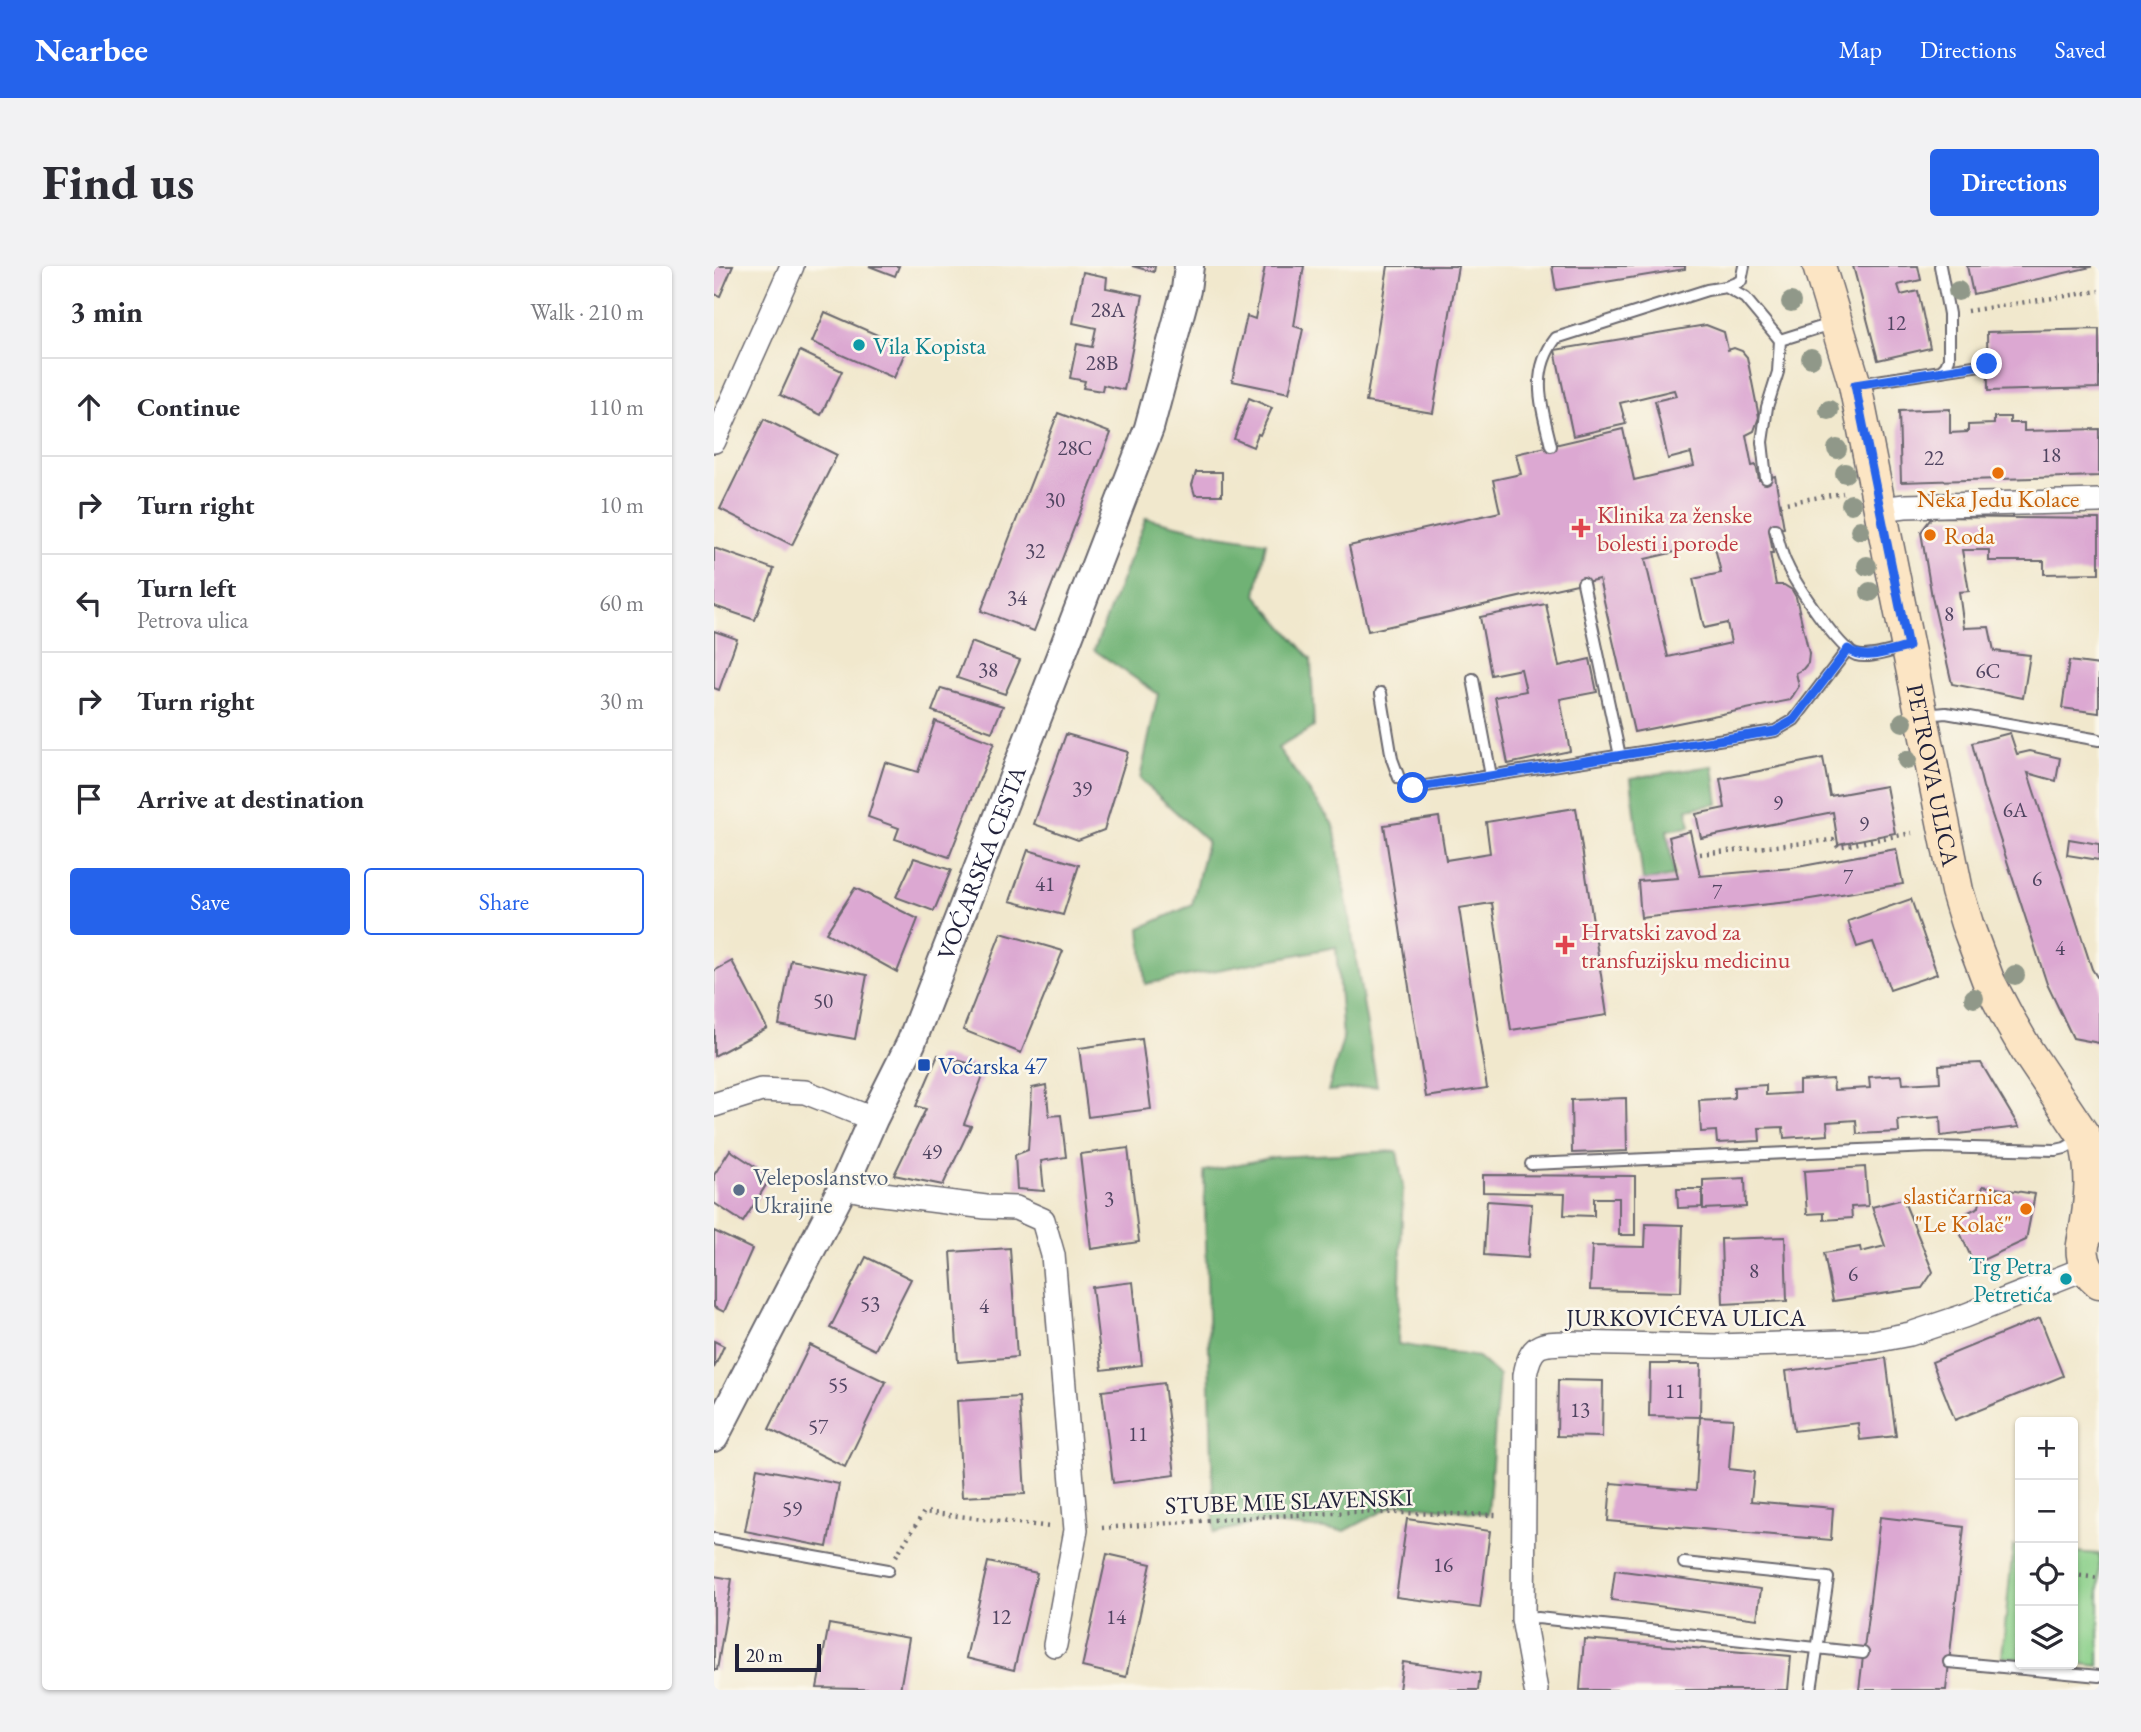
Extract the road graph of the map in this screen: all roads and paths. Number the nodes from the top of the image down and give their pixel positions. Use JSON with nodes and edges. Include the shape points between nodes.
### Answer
{"nodes":[{"id":1,"x":792,"y":266,"type":"edge"},
{"id":2,"x":1189,"y":266,"type":"edge"},
{"id":3,"x":1744,"y":266,"type":"edge"},
{"id":4,"x":1819,"y":266,"type":"edge"},
{"id":5,"x":1940,"y":266,"type":"edge"},
{"id":6,"x":1727,"y":288,"type":"junction"},
{"id":7,"x":2099,"y":291,"type":"edge"},
{"id":8,"x":1949,"y":314,"type":"junction"},
{"id":9,"x":1837,"y":323,"type":"junction"},
{"id":10,"x":1780,"y":340,"type":"junction"},
{"id":11,"x":1987,"y":364,"type":"dead end"},
{"id":12,"x":1941,"y":371,"type":"junction"},
{"id":13,"x":1855,"y":385,"type":"junction"},
{"id":14,"x":714,"y":441,"type":"edge"},
{"id":15,"x":1550,"y":446,"type":"dead end"},
{"id":16,"x":1766,"y":478,"type":"dead end"},
{"id":17,"x":1843,"y":493,"type":"dead end"},
{"id":18,"x":2099,"y":501,"type":"edge"},
{"id":19,"x":1780,"y":504,"type":"dead end"},
{"id":20,"x":1881,"y":509,"type":"junction"},
{"id":21,"x":1775,"y":529,"type":"dead end"},
{"id":22,"x":1583,"y":583,"type":"dead end"},
{"id":23,"x":1908,"y":647,"type":"junction"},
{"id":24,"x":1848,"y":649,"type":"junction"},
{"id":25,"x":1473,"y":678,"type":"dead end"},
{"id":26,"x":1381,"y":693,"type":"dead end"},
{"id":27,"x":1921,"y":715,"type":"junction"},
{"id":28,"x":2099,"y":740,"type":"edge"},
{"id":29,"x":1620,"y":756,"type":"junction"},
{"id":30,"x":1491,"y":776,"type":"junction"},
{"id":31,"x":1912,"y":833,"type":"dead end"},
{"id":32,"x":1700,"y":854,"type":"dead end"},
{"id":33,"x":714,"y":1105,"type":"edge"},
{"id":34,"x":873,"y":1119,"type":"junction"},
{"id":35,"x":2091,"y":1142,"type":"edge"},
{"id":36,"x":1531,"y":1164,"type":"dead end"},
{"id":37,"x":843,"y":1186,"type":"junction"},
{"id":38,"x":2092,"y":1252,"type":"edge"},
{"id":39,"x":714,"y":1437,"type":"edge"},
{"id":40,"x":1503,"y":1515,"type":"dead end"},
{"id":41,"x":1076,"y":1530,"type":"junction"},
{"id":42,"x":714,"y":1539,"type":"edge"},
{"id":43,"x":1684,"y":1563,"type":"dead end"},
{"id":44,"x":888,"y":1570,"type":"joint"},
{"id":45,"x":2078,"y":1576,"type":"edge"},
{"id":46,"x":2099,"y":1578,"type":"edge"},
{"id":47,"x":1523,"y":1619,"type":"junction"},
{"id":48,"x":1055,"y":1645,"type":"dead end"},
{"id":49,"x":1818,"y":1649,"type":"junction"},
{"id":50,"x":1863,"y":1653,"type":"dead end"},
{"id":51,"x":1949,"y":1662,"type":"dead end"},
{"id":52,"x":2099,"y":1676,"type":"edge"},
{"id":53,"x":1535,"y":1690,"type":"edge"},
{"id":54,"x":1811,"y":1690,"type":"edge"}],
"edges":[{"from":1,"to":14,"type":"street"},
{"from":2,"to":34,"type":"street","name":"VOĆARSKA CESTA","via":[[1149,428],[911,1042]]},
{"from":3,"to":6,"type":"lane","via":[[1741,281]]},
{"from":4,"to":9,"type":"main road","name":"PETROVA ULICA"},
{"from":5,"to":8,"type":"lane"},
{"from":6,"to":10,"type":"lane","via":[[1745,298]]},
{"from":6,"to":15,"type":"lane","via":[[1707,290],[1556,338],[1545,352],[1539,379]]},
{"from":7,"to":8,"type":"path"},
{"from":8,"to":12,"type":"lane","via":[[1948,359]]},
{"from":9,"to":10,"type":"lane"},
{"from":9,"to":13,"type":"main road","name":"PETROVA ULICA"},
{"from":10,"to":16,"type":"lane","via":[[1778,372],[1762,442]]},
{"from":11,"to":12,"type":"lane"},
{"from":12,"to":13,"type":"lane"},
{"from":13,"to":20,"type":"main road","name":"PETROVA ULICA"},
{"from":17,"to":19,"type":"path"},
{"from":18,"to":20,"type":"street"},
{"from":20,"to":23,"type":"main road","name":"PETROVA ULICA"},
{"from":21,"to":24,"type":"lane","via":[[1786,565],[1804,595]]},
{"from":22,"to":29,"type":"lane"},
{"from":23,"to":24,"type":"lane","via":[[1866,656]]},
{"from":23,"to":27,"type":"main road","name":"PETROVA ULICA"},
{"from":24,"to":29,"type":"lane","via":[[1794,720],[1775,731]]},
{"from":25,"to":30,"type":"lane"},
{"from":26,"to":30,"type":"lane","via":[[1399,778],[1413,788]]},
{"from":27,"to":28,"type":"lane","via":[[1946,713]]},
{"from":27,"to":35,"type":"main road","name":"PETROVA ULICA","via":[[1957,891],[1978,955],[2026,1051]]},
{"from":29,"to":30,"type":"lane"},
{"from":31,"to":32,"type":"path","via":[[1838,847],[1833,840]]},
{"from":33,"to":34,"type":"street","via":[[761,1090],[805,1092]]},
{"from":34,"to":37,"type":"street","name":"VOĆARSKA CESTA"},
{"from":35,"to":36,"type":"lane","via":[[2056,1150],[1933,1147]]},
{"from":35,"to":38,"type":"main road","name":"PETROVA ULICA"},
{"from":37,"to":39,"type":"street","name":"VOĆARSKA CESTA"},
{"from":37,"to":41,"type":"street","via":[[986,1208],[1016,1208],[1043,1220],[1053,1255]]},
{"from":38,"to":47,"type":"street","name":"JURKOVIĆEVA ULICA","via":[[1954,1320],[1874,1341],[1539,1346],[1531,1353],[1525,1375]]},
{"from":40,"to":41,"type":"path","name":"STUBE MIE SLAVENSKI","via":[[1354,1512]]},
{"from":41,"to":44,"type":"path","name":"STUBE MIE SLAVENSKI","via":[[924,1512]]},
{"from":41,"to":48,"type":"street"},
{"from":42,"to":44,"type":"lane"},
{"from":43,"to":49,"type":"lane","via":[[1828,1578]]},
{"from":45,"to":46,"type":"path"},
{"from":47,"to":49,"type":"lane"},
{"from":47,"to":53,"type":"street","name":"JURKOVIĆEVA ULICA"},
{"from":49,"to":50,"type":"lane"},
{"from":49,"to":54,"type":"lane"},
{"from":51,"to":52,"type":"lane"}]}
